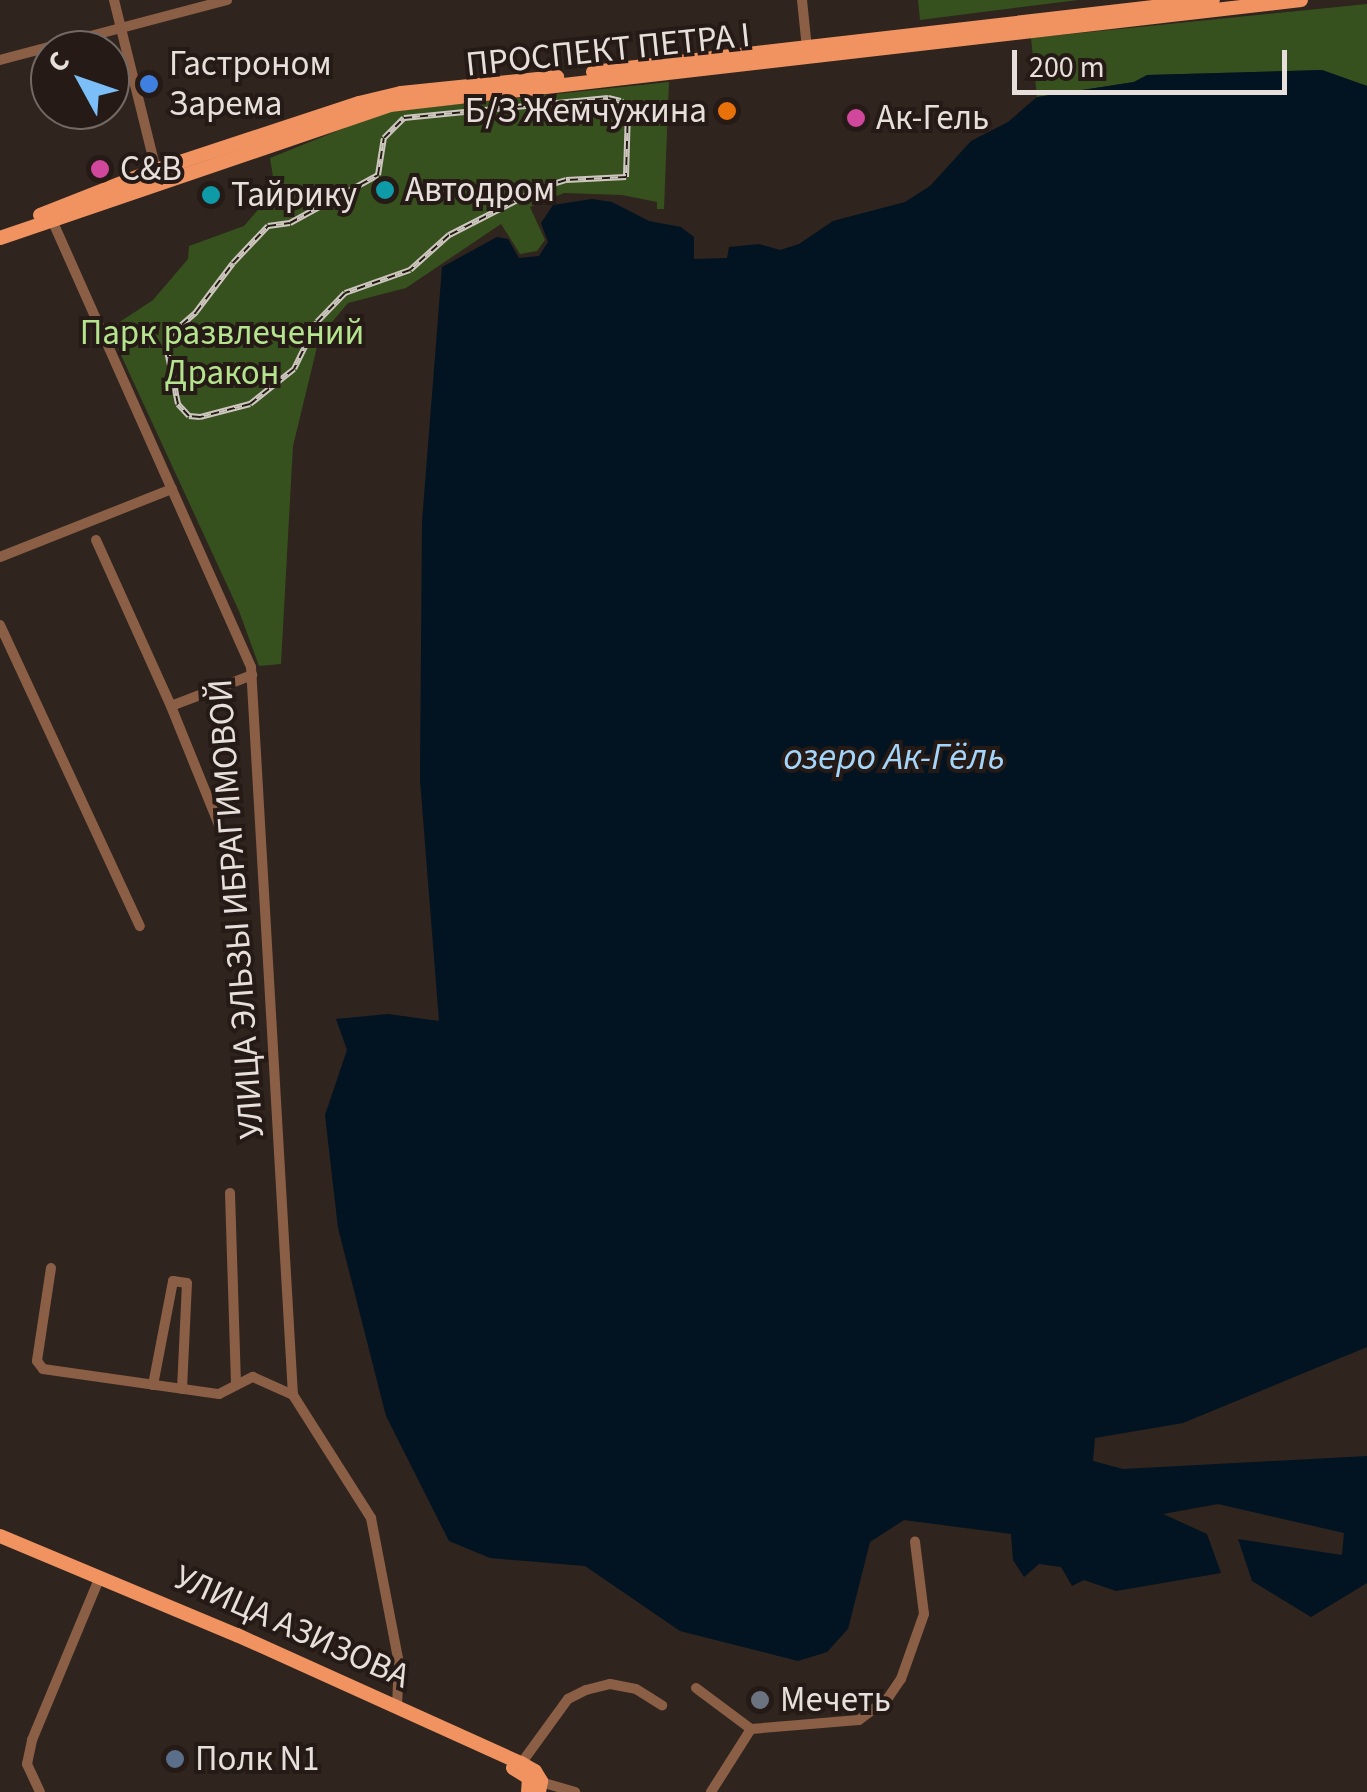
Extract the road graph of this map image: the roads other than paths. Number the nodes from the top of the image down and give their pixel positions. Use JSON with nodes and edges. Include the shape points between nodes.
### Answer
{"nodes":[{"id":1,"x":114,"y":0,"type":"edge"},
{"id":2,"x":227,"y":0,"type":"edge"},
{"id":3,"x":802,"y":0,"type":"edge"},
{"id":4,"x":1213,"y":0,"type":"edge"},
{"id":5,"x":1301,"y":0,"type":"edge"},
{"id":6,"x":120,"y":30,"type":"joint"},
{"id":7,"x":807,"y":48,"type":"junction"},
{"id":8,"x":30,"y":52,"type":"edge"},
{"id":9,"x":0,"y":60,"type":"edge"},
{"id":10,"x":130,"y":70,"type":"edge"},
{"id":11,"x":157,"y":177,"type":"junction"},
{"id":12,"x":52,"y":220,"type":"junction"},
{"id":13,"x":0,"y":229,"type":"edge"},
{"id":14,"x":0,"y":238,"type":"edge"},
{"id":15,"x":172,"y":490,"type":"junction"},
{"id":16,"x":96,"y":540,"type":"dead end"},
{"id":17,"x":0,"y":557,"type":"edge"},
{"id":18,"x":0,"y":625,"type":"edge"},
{"id":19,"x":252,"y":676,"type":"junction"},
{"id":20,"x":171,"y":706,"type":"junction"},
{"id":21,"x":220,"y":825,"type":"dead end"},
{"id":22,"x":140,"y":926,"type":"dead end"},
{"id":23,"x":230,"y":1193,"type":"dead end"},
{"id":24,"x":51,"y":1268,"type":"dead end"},
{"id":25,"x":153,"y":1384,"type":"junction"},
{"id":26,"x":236,"y":1385,"type":"junction"},
{"id":27,"x":182,"y":1390,"type":"junction"},
{"id":28,"x":293,"y":1395,"type":"junction"},
{"id":29,"x":0,"y":1539,"type":"edge"},
{"id":30,"x":914,"y":1542,"type":"dead end"},
{"id":31,"x":97,"y":1584,"type":"junction"},
{"id":32,"x":696,"y":1688,"type":"dead end"},
{"id":33,"x":662,"y":1705,"type":"dead end"},
{"id":34,"x":397,"y":1706,"type":"junction"},
{"id":35,"x":751,"y":1729,"type":"junction"},
{"id":36,"x":529,"y":1779,"type":"edge"},
{"id":37,"x":40,"y":1792,"type":"edge"},
{"id":38,"x":575,"y":1792,"type":"edge"},
{"id":39,"x":711,"y":1792,"type":"edge"}],
"edges":[{"from":1,"to":6,"type":"street"},
{"from":2,"to":6,"type":"street"},
{"from":3,"to":7,"type":"street"},
{"from":4,"to":7,"type":"main road","name":"ПРОСПЕКТ ПЕТРА I"},
{"from":5,"to":11,"type":"main road","name":"ПРОСПЕКТ ПЕТРА I","via":[[390,105]]},
{"from":7,"to":11,"type":"main road","name":"ПРОСПЕКТ ПЕТРА I","via":[[401,93]]},
{"from":8,"to":9,"type":"street"},
{"from":10,"to":11,"type":"street"},
{"from":11,"to":12,"type":"main road","name":"ПРОСПЕКТ ПЕТРА I"},
{"from":11,"to":13,"type":"main road","name":"ПРОСПЕКТ ПЕТРА I"},
{"from":12,"to":14,"type":"main road","name":"ПРОСПЕКТ ПЕТРА I"},
{"from":12,"to":15,"type":"street","name":"УЛИЦА ЭЛЬЗЫ ИБРАГИМОВОЙ"},
{"from":15,"to":17,"type":"street"},
{"from":15,"to":19,"type":"street","name":"УЛИЦА ЭЛЬЗЫ ИБРАГИМОВОЙ"},
{"from":16,"to":20,"type":"street"},
{"from":18,"to":22,"type":"street"},
{"from":19,"to":20,"type":"street"},
{"from":19,"to":28,"type":"street","name":"УЛИЦА ЭЛЬЗЫ ИБРАГИМОВОЙ"},
{"from":20,"to":21,"type":"street"},
{"from":23,"to":26,"type":"street"},
{"from":24,"to":25,"type":"street","via":[[40,1366]]},
{"from":25,"to":27,"type":"street"},
{"from":25,"to":27,"type":"street","via":[[173,1282],[186,1284]]},
{"from":26,"to":27,"type":"street","via":[[219,1394]]},
{"from":26,"to":28,"type":"street","via":[[254,1377]]},
{"from":28,"to":34,"type":"street","via":[[370,1518],[399,1663]]},
{"from":29,"to":31,"type":"main road","name":"УЛИЦА АЗИЗОВА"},
{"from":29,"to":34,"type":"main road","name":"УЛИЦА АЗИЗОВА"},
{"from":30,"to":35,"type":"street","via":[[924,1614],[888,1698],[859,1720]]},
{"from":31,"to":36,"type":"main road","name":"УЛИЦА АЗИЗОВА","via":[[259,1651]]},
{"from":31,"to":37,"type":"street","via":[[32,1740],[27,1764]]},
{"from":32,"to":35,"type":"street"},
{"from":33,"to":36,"type":"street","via":[[610,1684],[568,1699]]},
{"from":34,"to":36,"type":"main road","name":"УЛИЦА АЗИЗОВА"},
{"from":35,"to":39,"type":"street"},
{"from":36,"to":38,"type":"street"}]}
